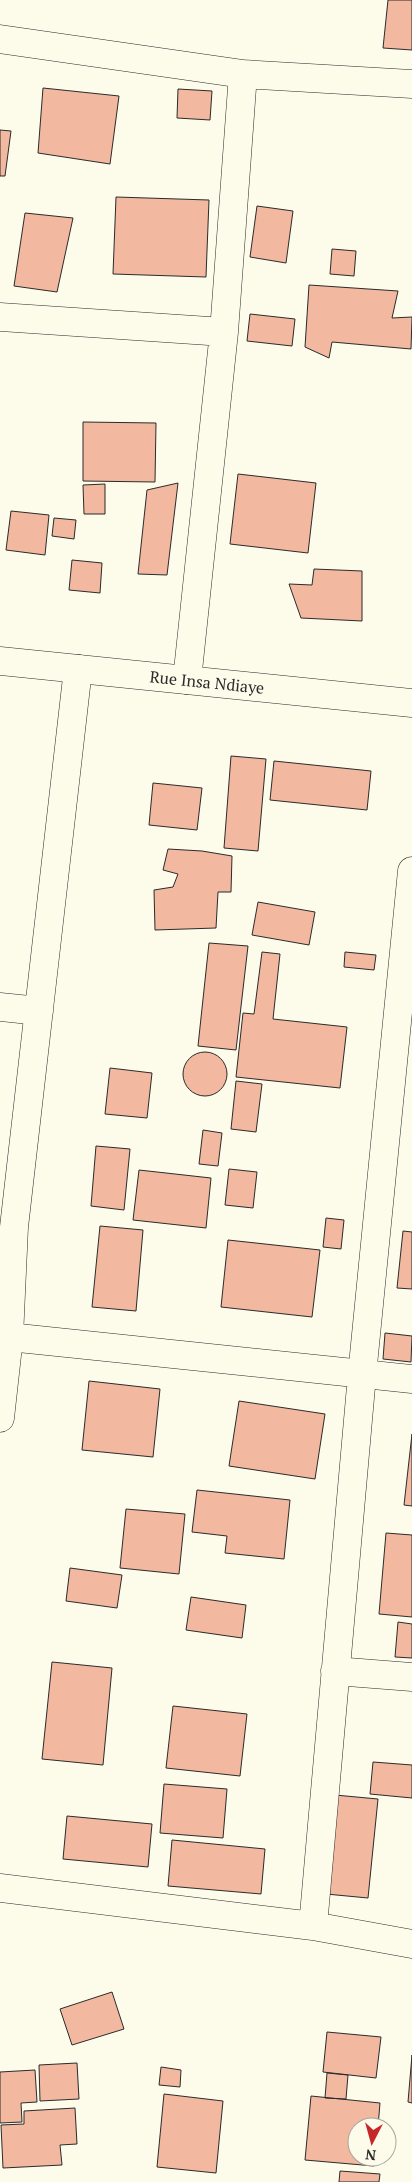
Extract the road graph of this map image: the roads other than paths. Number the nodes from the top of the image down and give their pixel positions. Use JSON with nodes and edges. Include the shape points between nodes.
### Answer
{"nodes":[{"id":1,"x":0,"y":39,"type":"edge"},
{"id":2,"x":243,"y":74,"type":"junction"},
{"id":3,"x":412,"y":84,"type":"edge"},
{"id":4,"x":0,"y":316,"type":"edge"},
{"id":5,"x":224,"y":332,"type":"junction"},
{"id":6,"x":0,"y":661,"type":"edge"},
{"id":7,"x":78,"y":669,"type":"junction"},
{"id":8,"x":187,"y":680,"type":"junction"},
{"id":9,"x":412,"y":702,"type":"edge"},
{"id":10,"x":412,"y":871,"type":"edge"},
{"id":11,"x":0,"y":1007,"type":"edge"},
{"id":12,"x":39,"y":1011,"type":"junction"},
{"id":13,"x":9,"y":1336,"type":"junction"},
{"id":14,"x":362,"y":1375,"type":"junction"},
{"id":15,"x":412,"y":1379,"type":"edge"},
{"id":16,"x":0,"y":1418,"type":"edge"},
{"id":17,"x":335,"y":1672,"type":"junction"},
{"id":18,"x":412,"y":1677,"type":"edge"},
{"id":19,"x":0,"y":1888,"type":"edge"},
{"id":20,"x":313,"y":1926,"type":"junction"},
{"id":21,"x":412,"y":1944,"type":"edge"}],
"edges":[{"from":1,"to":2,"type":"street"},
{"from":2,"to":3,"type":"street"},
{"from":2,"to":5,"type":"street"},
{"from":4,"to":5,"type":"street"},
{"from":5,"to":8,"type":"street"},
{"from":6,"to":7,"type":"street","name":"Rue Insa Ndiaye"},
{"from":7,"to":8,"type":"street","name":"Rue Insa Ndiaye"},
{"from":7,"to":12,"type":"street"},
{"from":8,"to":9,"type":"street","name":"Rue Insa Ndiaye"},
{"from":10,"to":14,"type":"street"},
{"from":11,"to":12,"type":"street"},
{"from":12,"to":13,"type":"street","via":[[14,1227]]},
{"from":13,"to":14,"type":"street"},
{"from":13,"to":16,"type":"street"},
{"from":14,"to":15,"type":"street"},
{"from":14,"to":17,"type":"street"},
{"from":17,"to":18,"type":"street"},
{"from":17,"to":20,"type":"street"},
{"from":19,"to":20,"type":"street"},
{"from":20,"to":21,"type":"street"}]}
